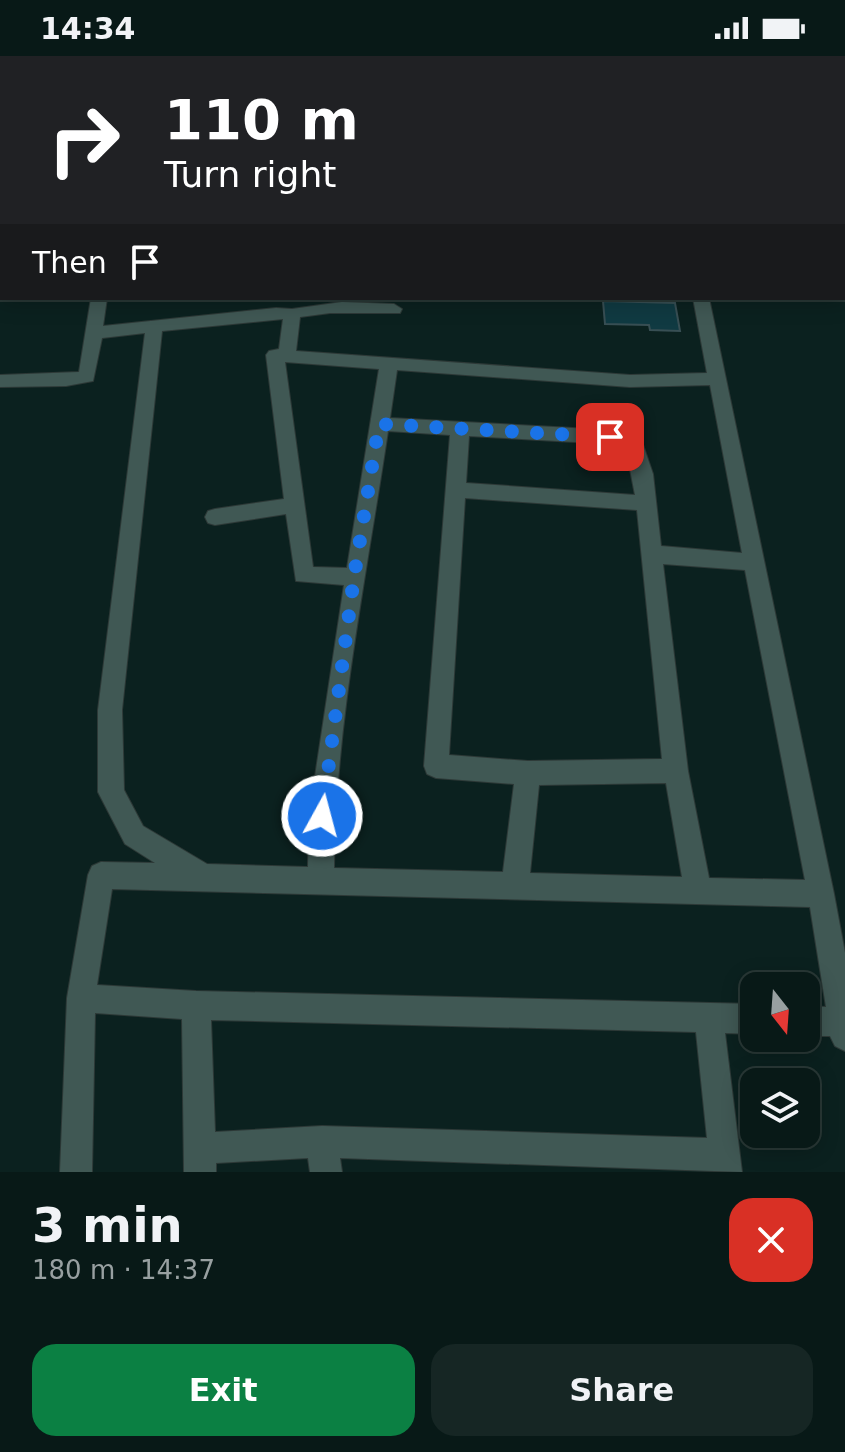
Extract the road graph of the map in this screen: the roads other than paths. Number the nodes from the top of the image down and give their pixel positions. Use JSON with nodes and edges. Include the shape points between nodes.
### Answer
{"nodes":[{"id":1,"x":99,"y":300,"type":"edge"},
{"id":2,"x":701,"y":300,"type":"edge"},
{"id":3,"x":394,"y":309,"type":"dead end"},
{"id":4,"x":292,"y":314,"type":"junction"},
{"id":5,"x":154,"y":328,"type":"junction"},
{"id":6,"x":94,"y":333,"type":"junction"},
{"id":7,"x":287,"y":357,"type":"junction"},
{"id":8,"x":389,"y":364,"type":"junction"},
{"id":9,"x":717,"y":379,"type":"junction"},
{"id":10,"x":0,"y":381,"type":"edge"},
{"id":11,"x":379,"y":424,"type":"junction"},
{"id":12,"x":460,"y":428,"type":"junction"},
{"id":13,"x":454,"y":490,"type":"junction"},
{"id":14,"x":645,"y":503,"type":"junction"},
{"id":15,"x":294,"y":505,"type":"junction"},
{"id":16,"x":215,"y":517,"type":"dead end"},
{"id":17,"x":650,"y":554,"type":"junction"},
{"id":18,"x":754,"y":562,"type":"junction"},
{"id":19,"x":354,"y":577,"type":"junction"},
{"id":20,"x":676,"y":771,"type":"junction"},
{"id":21,"x":528,"y":773,"type":"junction"},
{"id":22,"x":200,"y":875,"type":"junction"},
{"id":23,"x":321,"y":879,"type":"junction"},
{"id":24,"x":515,"y":885,"type":"junction"},
{"id":25,"x":698,"y":891,"type":"junction"},
{"id":26,"x":821,"y":894,"type":"junction"},
{"id":27,"x":81,"y":998,"type":"junction"},
{"id":28,"x":196,"y":1005,"type":"junction"},
{"id":29,"x":709,"y":1018,"type":"junction"},
{"id":30,"x":740,"y":1019,"type":"edge"},
{"id":31,"x":820,"y":1024,"type":"edge"},
{"id":32,"x":844,"y":1029,"type":"edge"},
{"id":33,"x":324,"y":1157,"type":"edge"},
{"id":34,"x":200,"y":1160,"type":"edge"},
{"id":35,"x":591,"y":1161,"type":"edge"},
{"id":36,"x":724,"y":1163,"type":"edge"},
{"id":37,"x":76,"y":1172,"type":"edge"}],
"edges":[{"from":1,"to":6,"type":"street"},
{"from":2,"to":9,"type":"street"},
{"from":3,"to":4,"type":"street","via":[[347,306]]},
{"from":4,"to":5,"type":"street"},
{"from":4,"to":7,"type":"street"},
{"from":5,"to":6,"type":"street"},
{"from":5,"to":22,"type":"street","via":[[110,710],[111,792],[134,835]]},
{"from":6,"to":10,"type":"street","via":[[87,377]]},
{"from":7,"to":8,"type":"street"},
{"from":7,"to":15,"type":"street","via":[[275,355]]},
{"from":8,"to":9,"type":"street","via":[[630,381]]},
{"from":8,"to":11,"type":"street"},
{"from":9,"to":18,"type":"street"},
{"from":11,"to":12,"type":"street"},
{"from":11,"to":19,"type":"street"},
{"from":12,"to":13,"type":"street"},
{"from":12,"to":14,"type":"street","via":[[610,437],[634,444]]},
{"from":13,"to":14,"type":"street"},
{"from":13,"to":21,"type":"street","via":[[436,766]]},
{"from":14,"to":17,"type":"street"},
{"from":15,"to":16,"type":"street"},
{"from":15,"to":19,"type":"street","via":[[304,575]]},
{"from":17,"to":18,"type":"street"},
{"from":17,"to":20,"type":"street"},
{"from":18,"to":26,"type":"street"},
{"from":19,"to":23,"type":"street","via":[[322,816]]},
{"from":20,"to":21,"type":"street"},
{"from":20,"to":25,"type":"street"},
{"from":21,"to":24,"type":"street"},
{"from":22,"to":23,"type":"street"},
{"from":22,"to":27,"type":"street","via":[[101,875]]},
{"from":23,"to":24,"type":"street"},
{"from":24,"to":25,"type":"street"},
{"from":25,"to":26,"type":"street"},
{"from":26,"to":32,"type":"street"},
{"from":27,"to":28,"type":"street"},
{"from":27,"to":37,"type":"street"},
{"from":28,"to":29,"type":"street"},
{"from":28,"to":34,"type":"street"},
{"from":29,"to":30,"type":"street"},
{"from":29,"to":36,"type":"street"},
{"from":31,"to":32,"type":"street"},
{"from":33,"to":34,"type":"street"},
{"from":33,"to":35,"type":"street"},
{"from":35,"to":36,"type":"street"}]}
